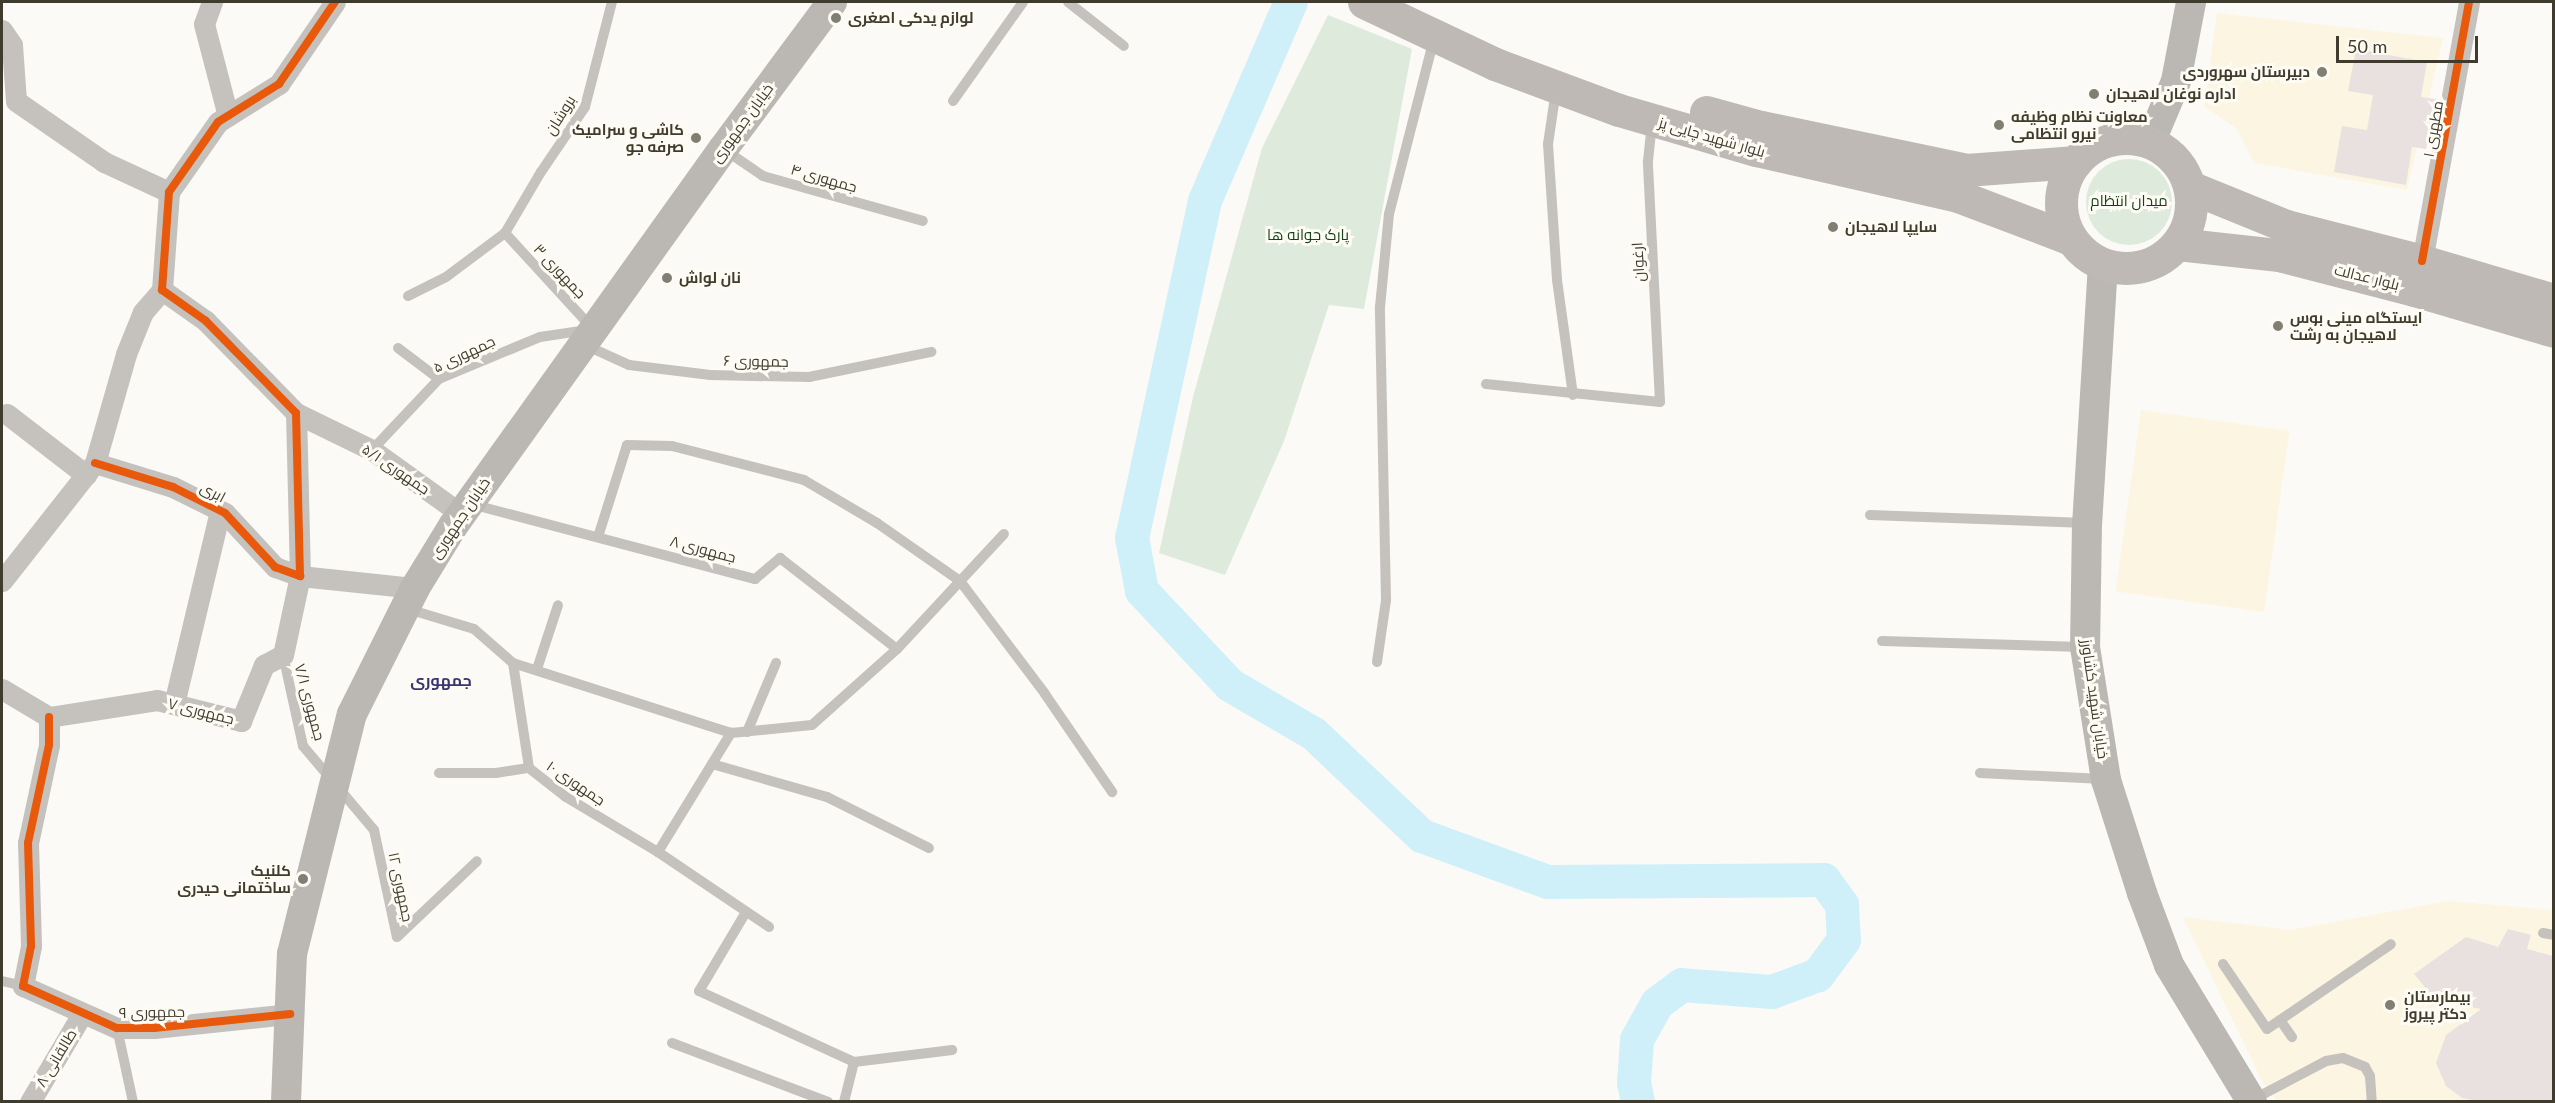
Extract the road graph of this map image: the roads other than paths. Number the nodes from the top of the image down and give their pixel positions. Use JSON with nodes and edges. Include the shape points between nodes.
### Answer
{"nodes":[{"id":1,"x":212,"y":2,"type":"edge"},
{"id":2,"x":335,"y":2,"type":"edge"},
{"id":3,"x":612,"y":2,"type":"edge"},
{"id":4,"x":1023,"y":2,"type":"edge"},
{"id":5,"x":1068,"y":2,"type":"edge"},
{"id":6,"x":1364,"y":2,"type":"edge"},
{"id":7,"x":1415,"y":2,"type":"edge"},
{"id":8,"x":2191,"y":2,"type":"edge"},
{"id":9,"x":2469,"y":2,"type":"edge"},
{"id":10,"x":826,"y":9,"type":"edge"},
{"id":11,"x":2,"y":30,"type":"edge"},
{"id":12,"x":1435,"y":36,"type":"junction"},
{"id":13,"x":1124,"y":46,"type":"dead end"},
{"id":14,"x":1556,"y":87,"type":"junction"},
{"id":15,"x":953,"y":101,"type":"dead end"},
{"id":16,"x":228,"y":116,"type":"junction"},
{"id":17,"x":1652,"y":120,"type":"junction"},
{"id":18,"x":2150,"y":142,"type":"junction"},
{"id":19,"x":723,"y":148,"type":"junction"},
{"id":20,"x":2076,"y":162,"type":"junction"},
{"id":21,"x":2190,"y":186,"type":"junction"},
{"id":22,"x":169,"y":192,"type":"junction"},
{"id":23,"x":924,"y":221,"type":"dead end"},
{"id":24,"x":505,"y":233,"type":"junction"},
{"id":25,"x":2072,"y":239,"type":"junction"},
{"id":26,"x":2177,"y":244,"type":"junction"},
{"id":27,"x":2422,"y":261,"type":"junction"},
{"id":28,"x":2103,"y":264,"type":"junction"},
{"id":29,"x":162,"y":290,"type":"junction"},
{"id":30,"x":408,"y":296,"type":"dead end"},
{"id":31,"x":2553,"y":300,"type":"edge"},
{"id":32,"x":2553,"y":331,"type":"edge"},
{"id":33,"x":588,"y":336,"type":"junction"},
{"id":34,"x":398,"y":348,"type":"dead end"},
{"id":35,"x":931,"y":352,"type":"dead end"},
{"id":36,"x":439,"y":379,"type":"junction"},
{"id":37,"x":1486,"y":384,"type":"dead end"},
{"id":38,"x":1574,"y":395,"type":"junction"},
{"id":39,"x":296,"y":413,"type":"junction"},
{"id":40,"x":7,"y":414,"type":"dead end"},
{"id":41,"x":372,"y":450,"type":"junction"},
{"id":42,"x":90,"y":469,"type":"junction"},
{"id":43,"x":465,"y":509,"type":"junction"},
{"id":44,"x":220,"y":511,"type":"junction"},
{"id":45,"x":1870,"y":515,"type":"dead end"},
{"id":46,"x":2086,"y":523,"type":"junction"},
{"id":47,"x":1004,"y":534,"type":"dead end"},
{"id":48,"x":598,"y":537,"type":"junction"},
{"id":49,"x":300,"y":576,"type":"junction"},
{"id":50,"x":2,"y":581,"type":"edge"},
{"id":51,"x":960,"y":581,"type":"junction"},
{"id":52,"x":410,"y":598,"type":"junction"},
{"id":53,"x":558,"y":605,"type":"dead end"},
{"id":54,"x":1882,"y":641,"type":"dead end"},
{"id":55,"x":2085,"y":647,"type":"junction"},
{"id":56,"x":897,"y":649,"type":"junction"},
{"id":57,"x":283,"y":655,"type":"junction"},
{"id":58,"x":1377,"y":662,"type":"dead end"},
{"id":59,"x":513,"y":663,"type":"junction"},
{"id":60,"x":776,"y":663,"type":"dead end"},
{"id":61,"x":537,"y":669,"type":"junction"},
{"id":62,"x":2,"y":689,"type":"edge"},
{"id":63,"x":174,"y":704,"type":"junction"},
{"id":64,"x":49,"y":717,"type":"junction"},
{"id":65,"x":747,"y":732,"type":"junction"},
{"id":66,"x":731,"y":733,"type":"junction"},
{"id":67,"x":712,"y":764,"type":"junction"},
{"id":68,"x":529,"y":768,"type":"junction"},
{"id":69,"x":439,"y":773,"type":"dead end"},
{"id":70,"x":1980,"y":773,"type":"dead end"},
{"id":71,"x":2106,"y":780,"type":"junction"},
{"id":72,"x":335,"y":783,"type":"junction"},
{"id":73,"x":1112,"y":792,"type":"dead end"},
{"id":74,"x":929,"y":848,"type":"dead end"},
{"id":75,"x":658,"y":852,"type":"junction"},
{"id":76,"x":477,"y":861,"type":"dead end"},
{"id":77,"x":746,"y":912,"type":"junction"},
{"id":78,"x":769,"y":927,"type":"dead end"},
{"id":79,"x":2391,"y":944,"type":"dead end"},
{"id":80,"x":2223,"y":964,"type":"dead end"},
{"id":81,"x":2,"y":981,"type":"edge"},
{"id":82,"x":23,"y":986,"type":"junction"},
{"id":83,"x":82,"y":1014,"type":"junction"},
{"id":84,"x":290,"y":1014,"type":"junction"},
{"id":85,"x":2280,"y":1020,"type":"junction"},
{"id":86,"x":117,"y":1028,"type":"junction"},
{"id":87,"x":2292,"y":1037,"type":"dead end"},
{"id":88,"x":672,"y":1043,"type":"dead end"},
{"id":89,"x":952,"y":1050,"type":"dead end"},
{"id":90,"x":854,"y":1062,"type":"junction"},
{"id":91,"x":30,"y":1101,"type":"edge"},
{"id":92,"x":133,"y":1101,"type":"edge"},
{"id":93,"x":286,"y":1101,"type":"edge"},
{"id":94,"x":828,"y":1101,"type":"edge"},
{"id":95,"x":844,"y":1101,"type":"edge"},
{"id":96,"x":2251,"y":1101,"type":"edge"},
{"id":97,"x":2372,"y":1101,"type":"edge"}],
"edges":[{"from":1,"to":16,"type":"street","via":[[204,24]]},
{"from":2,"to":16,"type":"street","via":[[279,84]]},
{"from":3,"to":24,"type":"lane","name":"بروشان","via":[[585,106]]},
{"from":4,"to":15,"type":"lane"},
{"from":5,"to":13,"type":"lane"},
{"from":6,"to":12,"type":"main road","name":"بلوار شهید چایی پز"},
{"from":7,"to":20,"type":"main road","name":"بلوار شهید چایی پز","via":[[1504,43],[1626,89],[1761,127],[1966,170]]},
{"from":8,"to":18,"type":"main road","via":[[2176,81]]},
{"from":9,"to":27,"type":"street","name":"مطهری ۱"},
{"from":10,"to":19,"type":"main road","name":"خیابان جمهوری"},
{"from":11,"to":22,"type":"street","via":[[12,45],[16,100],[104,162]]},
{"from":12,"to":14,"type":"main road","name":"بلوار شهید چایی پز"},
{"from":12,"to":58,"type":"lane","via":[[1389,214],[1381,296],[1386,600]]},
{"from":14,"to":17,"type":"main road","name":"بلوار شهید چایی پز"},
{"from":14,"to":38,"type":"lane","via":[[1548,144],[1557,280]]},
{"from":16,"to":22,"type":"street","via":[[219,122]]},
{"from":17,"to":25,"type":"main road","name":"بلوار شهید چایی پز","via":[[1756,150],[1958,196]]},
{"from":17,"to":38,"type":"lane","name":"ارغوان","via":[[1648,161],[1660,402]]},
{"from":18,"to":20,"type":"main road","via":[[2130,138],[2109,141]]},
{"from":18,"to":21,"type":"main road","via":[[2168,153]]},
{"from":19,"to":23,"type":"lane","name":"جمهوری ۴","via":[[763,176]]},
{"from":19,"to":33,"type":"main road","name":"خیابان جمهوری"},
{"from":20,"to":25,"type":"main road","via":[[2065,180],[2061,200],[2063,220]]},
{"from":21,"to":26,"type":"main road","via":[[2192,207]]},
{"from":21,"to":27,"type":"main road","name":"بلوار عدالت","via":[[2286,226]]},
{"from":22,"to":29,"type":"street"},
{"from":24,"to":30,"type":"lane","via":[[446,277]]},
{"from":24,"to":33,"type":"lane","name":"جمهوری ۳"},
{"from":25,"to":28,"type":"main road","via":[[2085,254]]},
{"from":26,"to":28,"type":"main road","via":[[2162,258],[2143,267],[2123,269]]},
{"from":26,"to":32,"type":"main road","name":"بلوار عدالت","via":[[2279,255]]},
{"from":27,"to":31,"type":"main road","name":"بلوار عدالت"},
{"from":28,"to":46,"type":"main road","name":"خیابان شهید کشاورز"},
{"from":29,"to":39,"type":"street","name":"جمهوری ۵/۱","via":[[206,321]]},
{"from":29,"to":42,"type":"street","via":[[143,312],[134,333]]},
{"from":33,"to":35,"type":"lane","name":"جمهوری ۶","via":[[629,365],[710,375],[809,377]]},
{"from":33,"to":36,"type":"lane","name":"جمهوری ۵","via":[[540,337]]},
{"from":33,"to":43,"type":"main road","name":"خیابان جمهوری"},
{"from":34,"to":36,"type":"lane"},
{"from":36,"to":41,"type":"lane","name":"جمهوری ۵"},
{"from":37,"to":38,"type":"lane"},
{"from":39,"to":41,"type":"street","name":"جمهوری ۵/۱"},
{"from":39,"to":49,"type":"street"},
{"from":40,"to":42,"type":"street"},
{"from":41,"to":43,"type":"street","name":"جمهوری ۵/۱"},
{"from":42,"to":44,"type":"street","name":"ابری","via":[[173,487]]},
{"from":42,"to":50,"type":"street"},
{"from":43,"to":48,"type":"lane","name":"جمهوری ۸"},
{"from":43,"to":52,"type":"main road","name":"خیابان جمهوری"},
{"from":44,"to":49,"type":"street","name":"ابری","via":[[275,567]]},
{"from":44,"to":63,"type":"street"},
{"from":45,"to":46,"type":"lane"},
{"from":46,"to":55,"type":"main road","name":"خیابان شهید کشاورز"},
{"from":47,"to":51,"type":"lane"},
{"from":48,"to":51,"type":"lane","via":[[627,445],[672,446],[804,480],[877,523]]},
{"from":48,"to":56,"type":"lane","name":"جمهوری ۸","via":[[755,579],[780,558]]},
{"from":49,"to":52,"type":"street"},
{"from":49,"to":57,"type":"street"},
{"from":51,"to":56,"type":"lane"},
{"from":51,"to":73,"type":"lane"},
{"from":52,"to":59,"type":"lane","via":[[474,629]]},
{"from":52,"to":72,"type":"main road","name":"خیابان جمهوری","via":[[352,714]]},
{"from":53,"to":61,"type":"lane"},
{"from":54,"to":55,"type":"lane"},
{"from":55,"to":71,"type":"main road","name":"خیابان شهید کشاورز"},
{"from":56,"to":65,"type":"lane","via":[[812,725]]},
{"from":57,"to":63,"type":"street","name":"جمهوری ۷","via":[[264,665],[241,721]]},
{"from":57,"to":72,"type":"lane","name":"جمهوری ۷/۱","via":[[303,746]]},
{"from":59,"to":61,"type":"lane"},
{"from":59,"to":68,"type":"lane","name":"جمهوری ۱۰"},
{"from":60,"to":65,"type":"lane"},
{"from":61,"to":66,"type":"lane"},
{"from":62,"to":64,"type":"street"},
{"from":63,"to":64,"type":"street","name":"جمهوری ۷","via":[[157,700]]},
{"from":64,"to":82,"type":"street","via":[[49,745],[28,843],[31,946]]},
{"from":65,"to":66,"type":"lane"},
{"from":66,"to":67,"type":"lane"},
{"from":67,"to":74,"type":"lane","via":[[827,797]]},
{"from":67,"to":75,"type":"lane"},
{"from":68,"to":69,"type":"lane","via":[[496,773]]},
{"from":68,"to":75,"type":"lane","name":"جمهوری ۱۰","via":[[566,797]]},
{"from":70,"to":71,"type":"lane"},
{"from":71,"to":96,"type":"main road","name":"خیابان شهید کشاورز","via":[[2169,965]]},
{"from":72,"to":76,"type":"lane","name":"جمهوری ۱۲","via":[[374,830],[397,937]]},
{"from":72,"to":84,"type":"main road","name":"خیابان جمهوری","via":[[292,954]]},
{"from":75,"to":77,"type":"lane","name":"جمهوری ۱۰"},
{"from":77,"to":78,"type":"lane","name":"جمهوری ۱۰"},
{"from":77,"to":90,"type":"lane","via":[[699,991]]},
{"from":79,"to":85,"type":"lane"},
{"from":80,"to":85,"type":"lane","via":[[2267,1029]]},
{"from":81,"to":82,"type":"lane"},
{"from":82,"to":83,"type":"street","name":"جمهوری ۹"},
{"from":83,"to":86,"type":"street","name":"جمهوری ۹"},
{"from":83,"to":91,"type":"street","name":"طالقانی ۸"},
{"from":84,"to":86,"type":"street","name":"جمهوری ۹"},
{"from":84,"to":93,"type":"main road","name":"خیابان جمهوری"},
{"from":85,"to":87,"type":"lane"},
{"from":86,"to":92,"type":"lane"},
{"from":88,"to":94,"type":"lane"},
{"from":89,"to":90,"type":"lane"},
{"from":90,"to":95,"type":"lane"},
{"from":96,"to":97,"type":"lane","via":[[2326,1061],[2343,1058],[2365,1067],[2372,1084]]}]}
